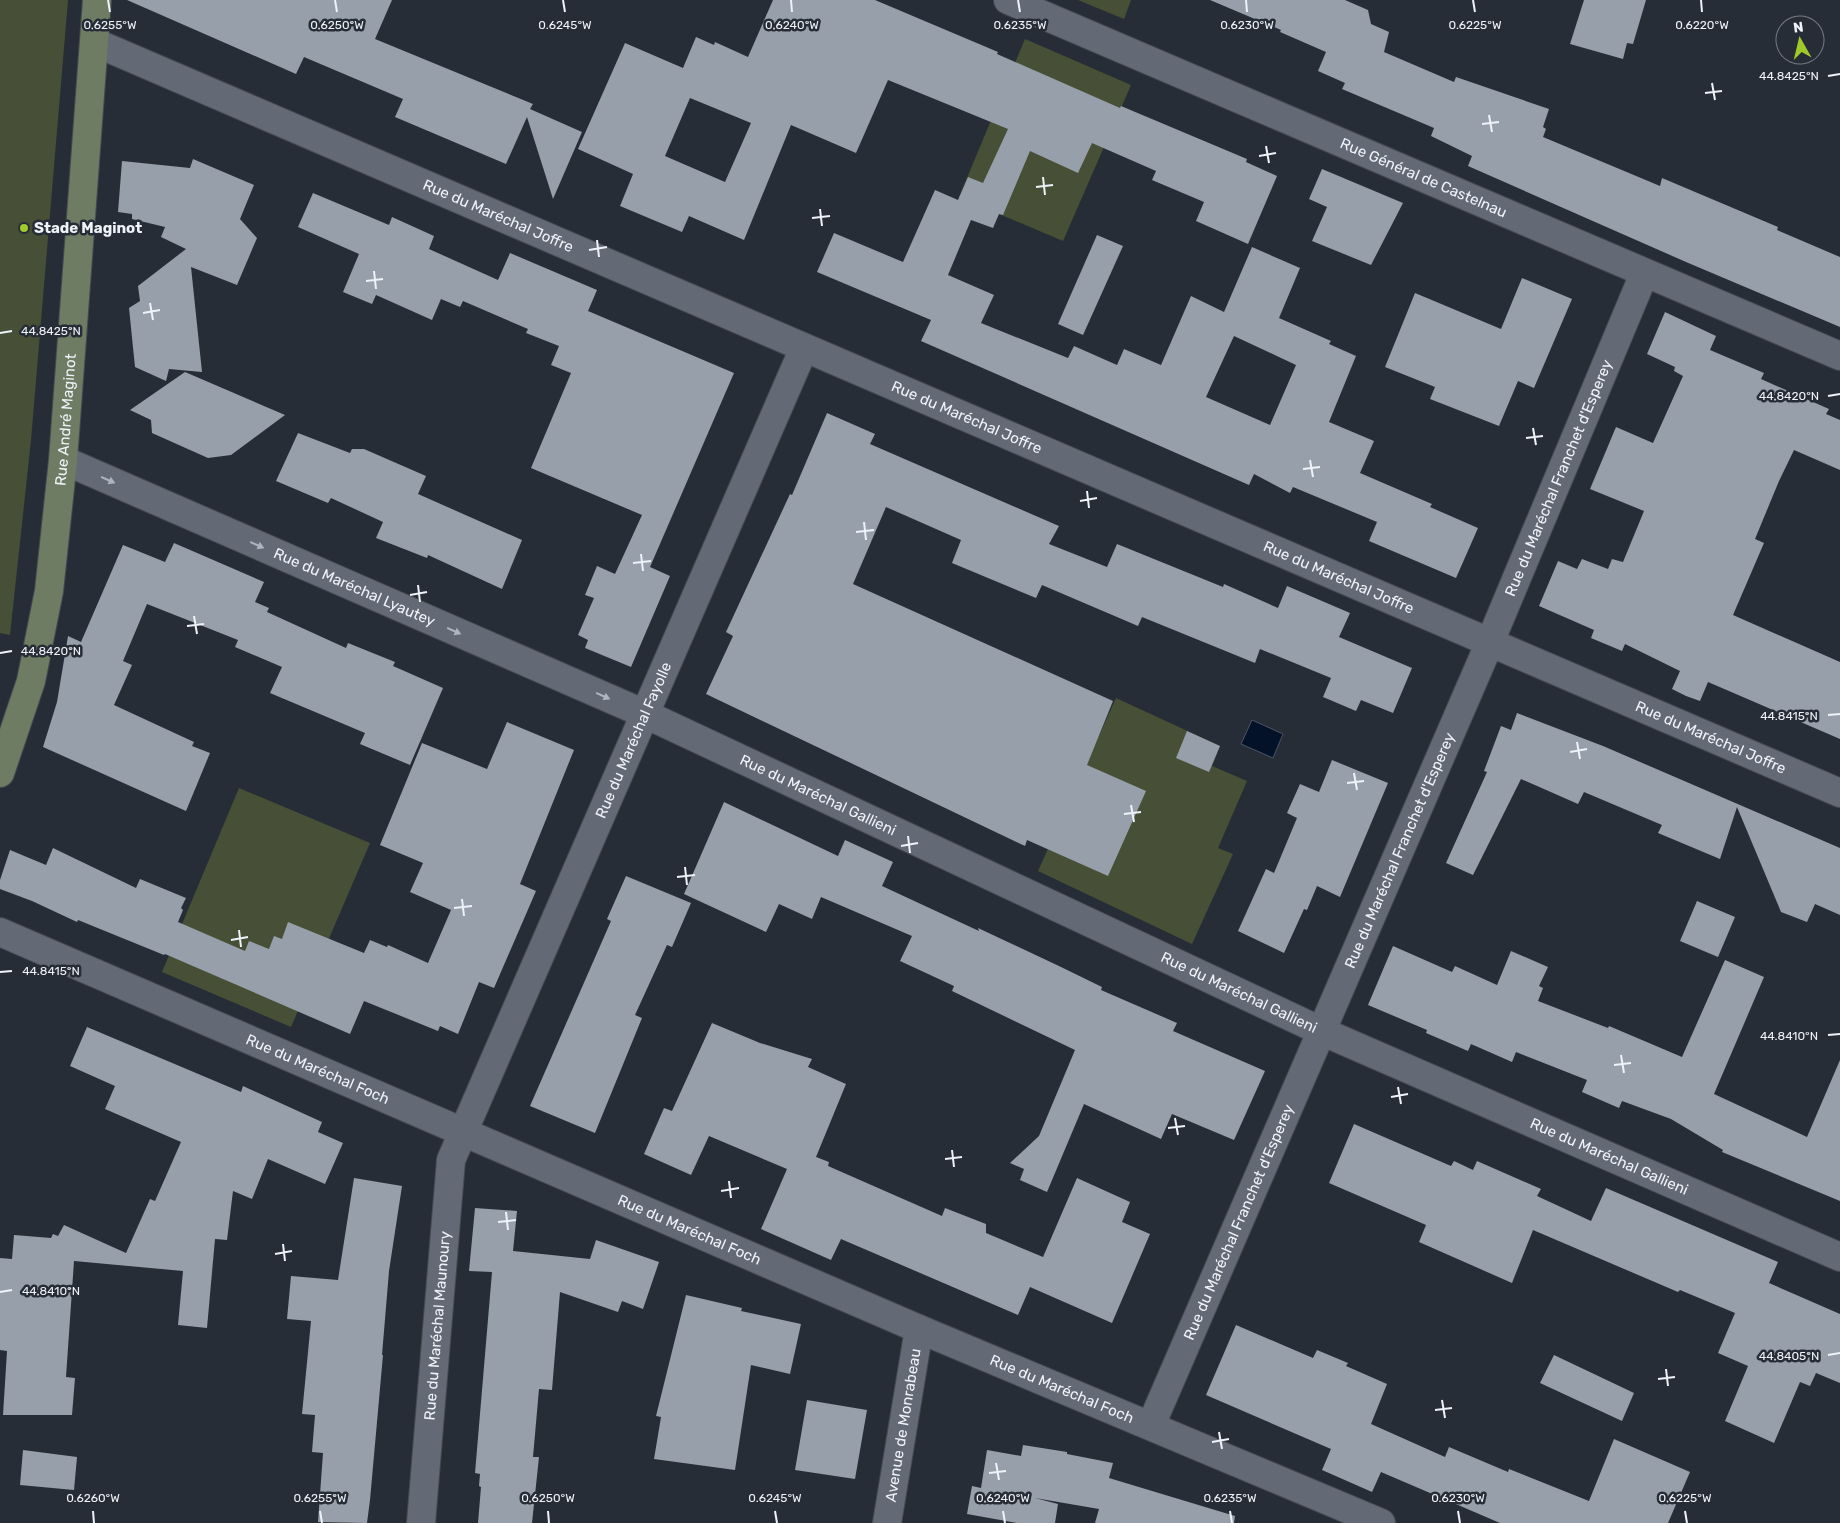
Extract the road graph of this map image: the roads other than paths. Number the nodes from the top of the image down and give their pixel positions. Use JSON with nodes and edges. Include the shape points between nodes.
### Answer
{"nodes":[{"id":1,"x":97,"y":0,"type":"edge"},
{"id":2,"x":1008,"y":0,"type":"edge"},
{"id":3,"x":94,"y":42,"type":"junction"},
{"id":4,"x":1644,"y":274,"type":"junction"},
{"id":5,"x":804,"y":348,"type":"junction"},
{"id":6,"x":1840,"y":356,"type":"edge"},
{"id":7,"x":63,"y":460,"type":"junction"},
{"id":8,"x":1490,"y":642,"type":"junction"},
{"id":9,"x":645,"y":714,"type":"junction"},
{"id":10,"x":0,"y":773,"type":"edge"},
{"id":11,"x":1840,"y":793,"type":"edge"},
{"id":12,"x":0,"y":932,"type":"edge"},
{"id":13,"x":1321,"y":1031,"type":"junction"},
{"id":14,"x":464,"y":1132,"type":"junction"},
{"id":15,"x":1840,"y":1256,"type":"edge"},
{"id":16,"x":919,"y":1329,"type":"junction"},
{"id":17,"x":1151,"y":1425,"type":"junction"},
{"id":18,"x":420,"y":1523,"type":"edge"},
{"id":19,"x":887,"y":1523,"type":"edge"},
{"id":20,"x":1381,"y":1523,"type":"edge"}],
"edges":[{"from":1,"to":3,"type":"street","name":"Rue André Maginot"},
{"from":2,"to":4,"type":"street","name":"Rue Général de Castelnau"},
{"from":3,"to":5,"type":"street","name":"Rue du Maréchal Joffre"},
{"from":3,"to":7,"type":"street","name":"Rue André Maginot"},
{"from":4,"to":6,"type":"street","name":"Rue Général de Castelnau"},
{"from":4,"to":8,"type":"street","name":"Rue du Maréchal Franchet d'Esperey"},
{"from":5,"to":8,"type":"street","name":"Rue du Maréchal Joffre"},
{"from":5,"to":9,"type":"street","name":"Rue du Maréchal Fayolle"},
{"from":7,"to":9,"type":"street","name":"Rue du Maréchal Lyautey","one_way":true},
{"from":7,"to":10,"type":"street","name":"Rue André Maginot","via":[[49,591],[33,672]]},
{"from":8,"to":11,"type":"street","name":"Rue du Maréchal Joffre"},
{"from":8,"to":13,"type":"street","name":"Rue du Maréchal Franchet d'Esperey"},
{"from":9,"to":13,"type":"street","name":"Rue du Maréchal Gallieni"},
{"from":9,"to":14,"type":"street","name":"Rue du Maréchal Fayolle"},
{"from":12,"to":14,"type":"street","name":"Rue du Maréchal Foch"},
{"from":13,"to":15,"type":"street","name":"Rue du Maréchal Gallieni"},
{"from":13,"to":17,"type":"street","name":"Rue du Maréchal Franchet d'Esperey"},
{"from":14,"to":16,"type":"street","name":"Rue du Maréchal Foch"},
{"from":14,"to":18,"type":"street","name":"Rue du Maréchal Maunoury","via":[[451,1160]]},
{"from":16,"to":17,"type":"street","name":"Rue du Maréchal Foch"},
{"from":16,"to":19,"type":"street","name":"Avenue de Monrabeau"},
{"from":17,"to":20,"type":"street","name":"Rue du Maréchal Foch"}]}
